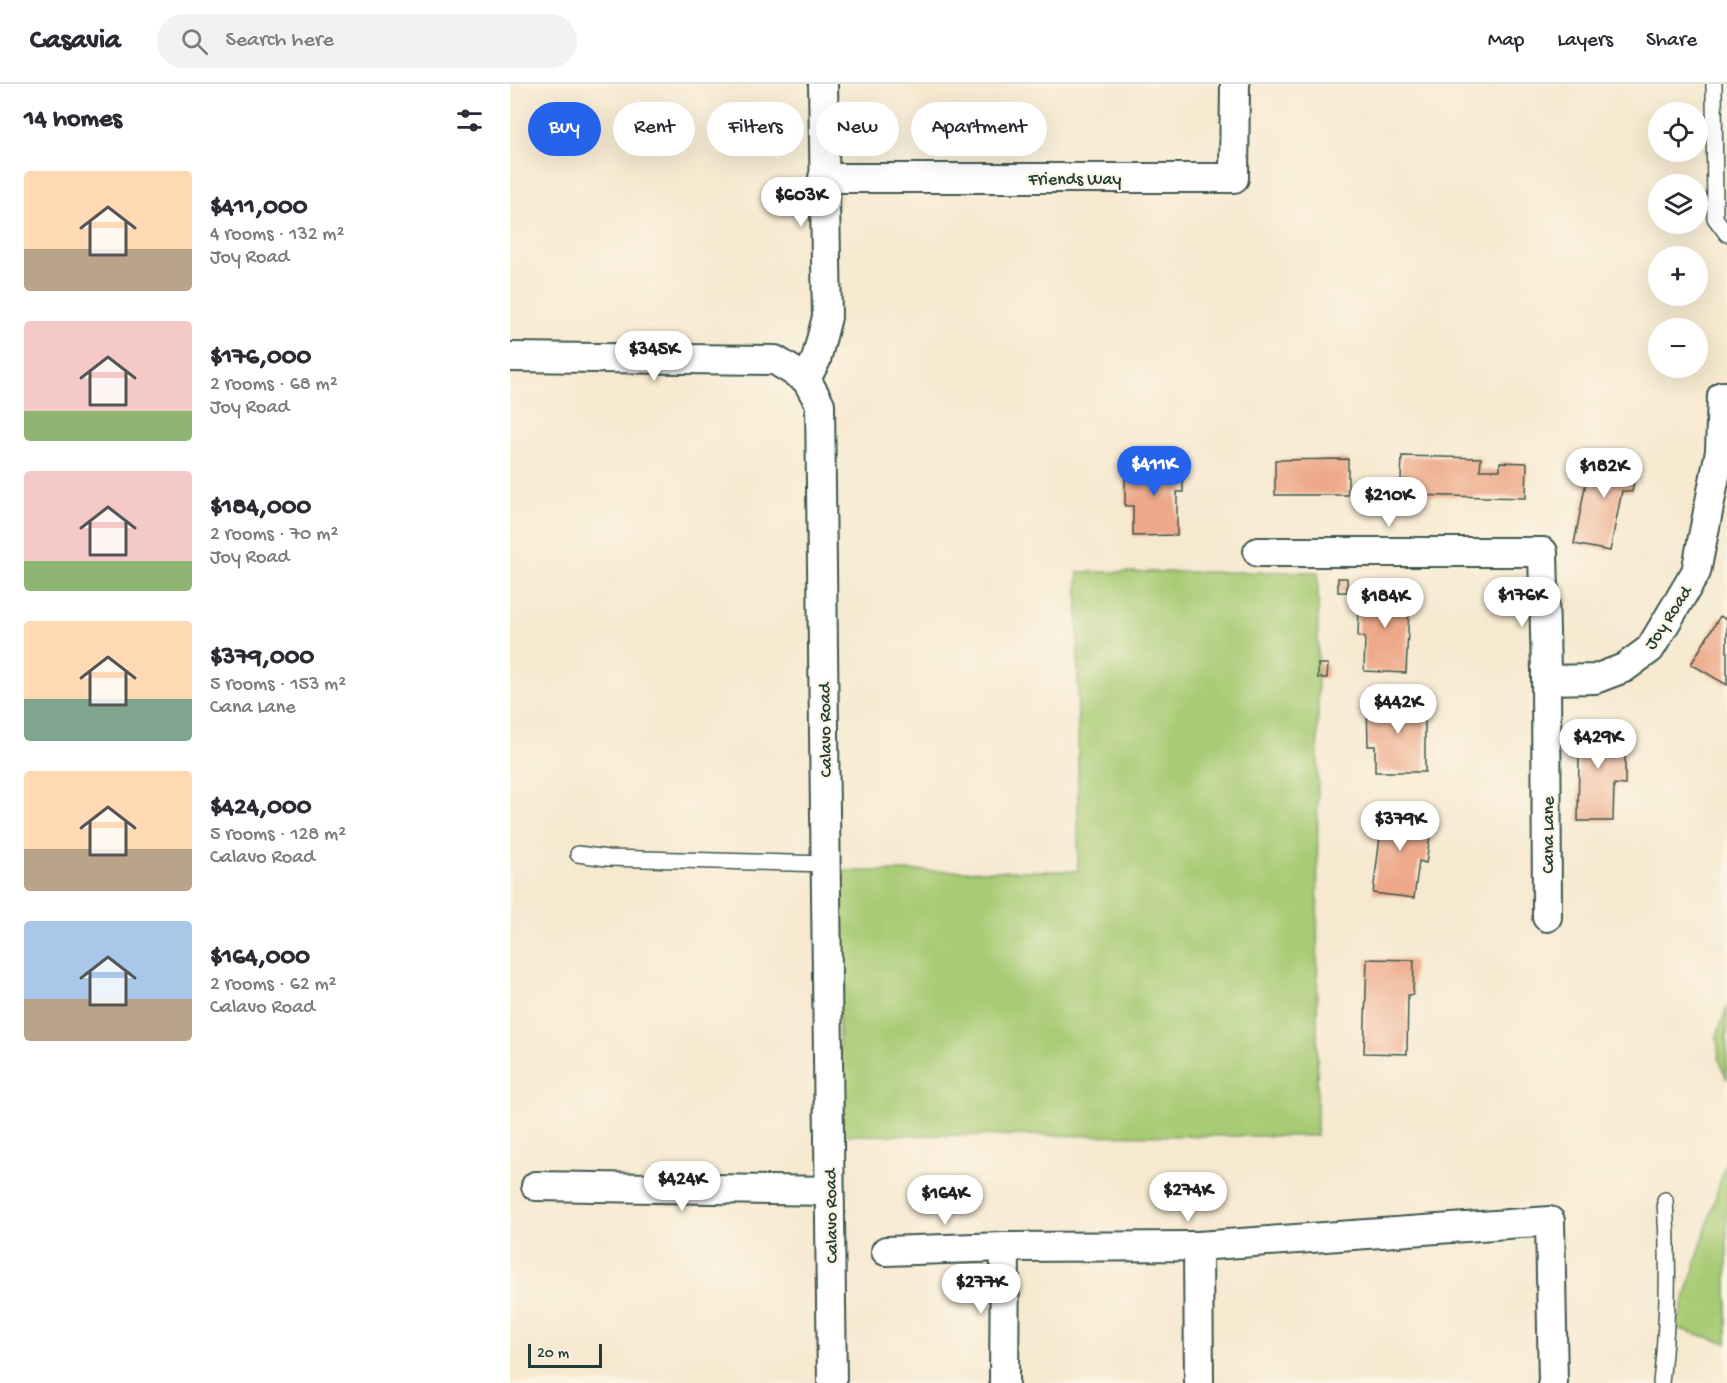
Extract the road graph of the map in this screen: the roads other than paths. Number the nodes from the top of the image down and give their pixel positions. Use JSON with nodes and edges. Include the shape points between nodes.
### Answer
{"nodes":[{"id":1,"x":823,"y":84,"type":"edge"},
{"id":2,"x":1235,"y":84,"type":"edge"},
{"id":3,"x":1714,"y":84,"type":"edge"},
{"id":4,"x":823,"y":178,"type":"junction"},
{"id":5,"x":1727,"y":234,"type":"edge"},
{"id":6,"x":510,"y":357,"type":"edge"},
{"id":7,"x":806,"y":379,"type":"junction"},
{"id":8,"x":1727,"y":396,"type":"edge"},
{"id":9,"x":1258,"y":552,"type":"dead end"},
{"id":10,"x":1546,"y":680,"type":"junction"},
{"id":11,"x":578,"y":854,"type":"dead end"},
{"id":12,"x":826,"y":864,"type":"junction"},
{"id":13,"x":1547,"y":917,"type":"dead end"},
{"id":14,"x":536,"y":1186,"type":"dead end"},
{"id":15,"x":829,"y":1191,"type":"junction"},
{"id":16,"x":1665,"y":1200,"type":"dead end"},
{"id":17,"x":1198,"y":1246,"type":"junction"},
{"id":18,"x":1005,"y":1247,"type":"junction"},
{"id":19,"x":886,"y":1251,"type":"dead end"},
{"id":20,"x":832,"y":1383,"type":"edge"},
{"id":21,"x":1004,"y":1383,"type":"edge"},
{"id":22,"x":1199,"y":1383,"type":"edge"},
{"id":23,"x":1553,"y":1383,"type":"edge"},
{"id":24,"x":1661,"y":1383,"type":"edge"}],
"edges":[{"from":1,"to":4,"type":"street"},
{"from":2,"to":4,"type":"street","name":"Friends Way","via":[[1234,178]]},
{"from":3,"to":5,"type":"lane","via":[[1715,218]]},
{"from":4,"to":7,"type":"street","via":[[827,317],[816,360]]},
{"from":6,"to":7,"type":"street","via":[[775,360]]},
{"from":7,"to":12,"type":"street","name":"Calavo Road","via":[[820,404]]},
{"from":8,"to":10,"type":"street","name":"Joy Road","via":[[1722,396],[1720,451],[1696,572],[1650,650],[1624,668],[1595,679]]},
{"from":9,"to":10,"type":"street","via":[[1543,552]]},
{"from":10,"to":13,"type":"street","name":"Cana Lane"},
{"from":11,"to":12,"type":"lane"},
{"from":12,"to":15,"type":"street","name":"Calavo Road"},
{"from":14,"to":15,"type":"street"},
{"from":15,"to":20,"type":"street","name":"Calavo Road"},
{"from":16,"to":24,"type":"lane","via":[[1666,1298]]},
{"from":17,"to":18,"type":"street"},
{"from":17,"to":22,"type":"street"},
{"from":17,"to":23,"type":"street","via":[[1550,1221]]},
{"from":18,"to":19,"type":"street"},
{"from":18,"to":21,"type":"street"}]}
